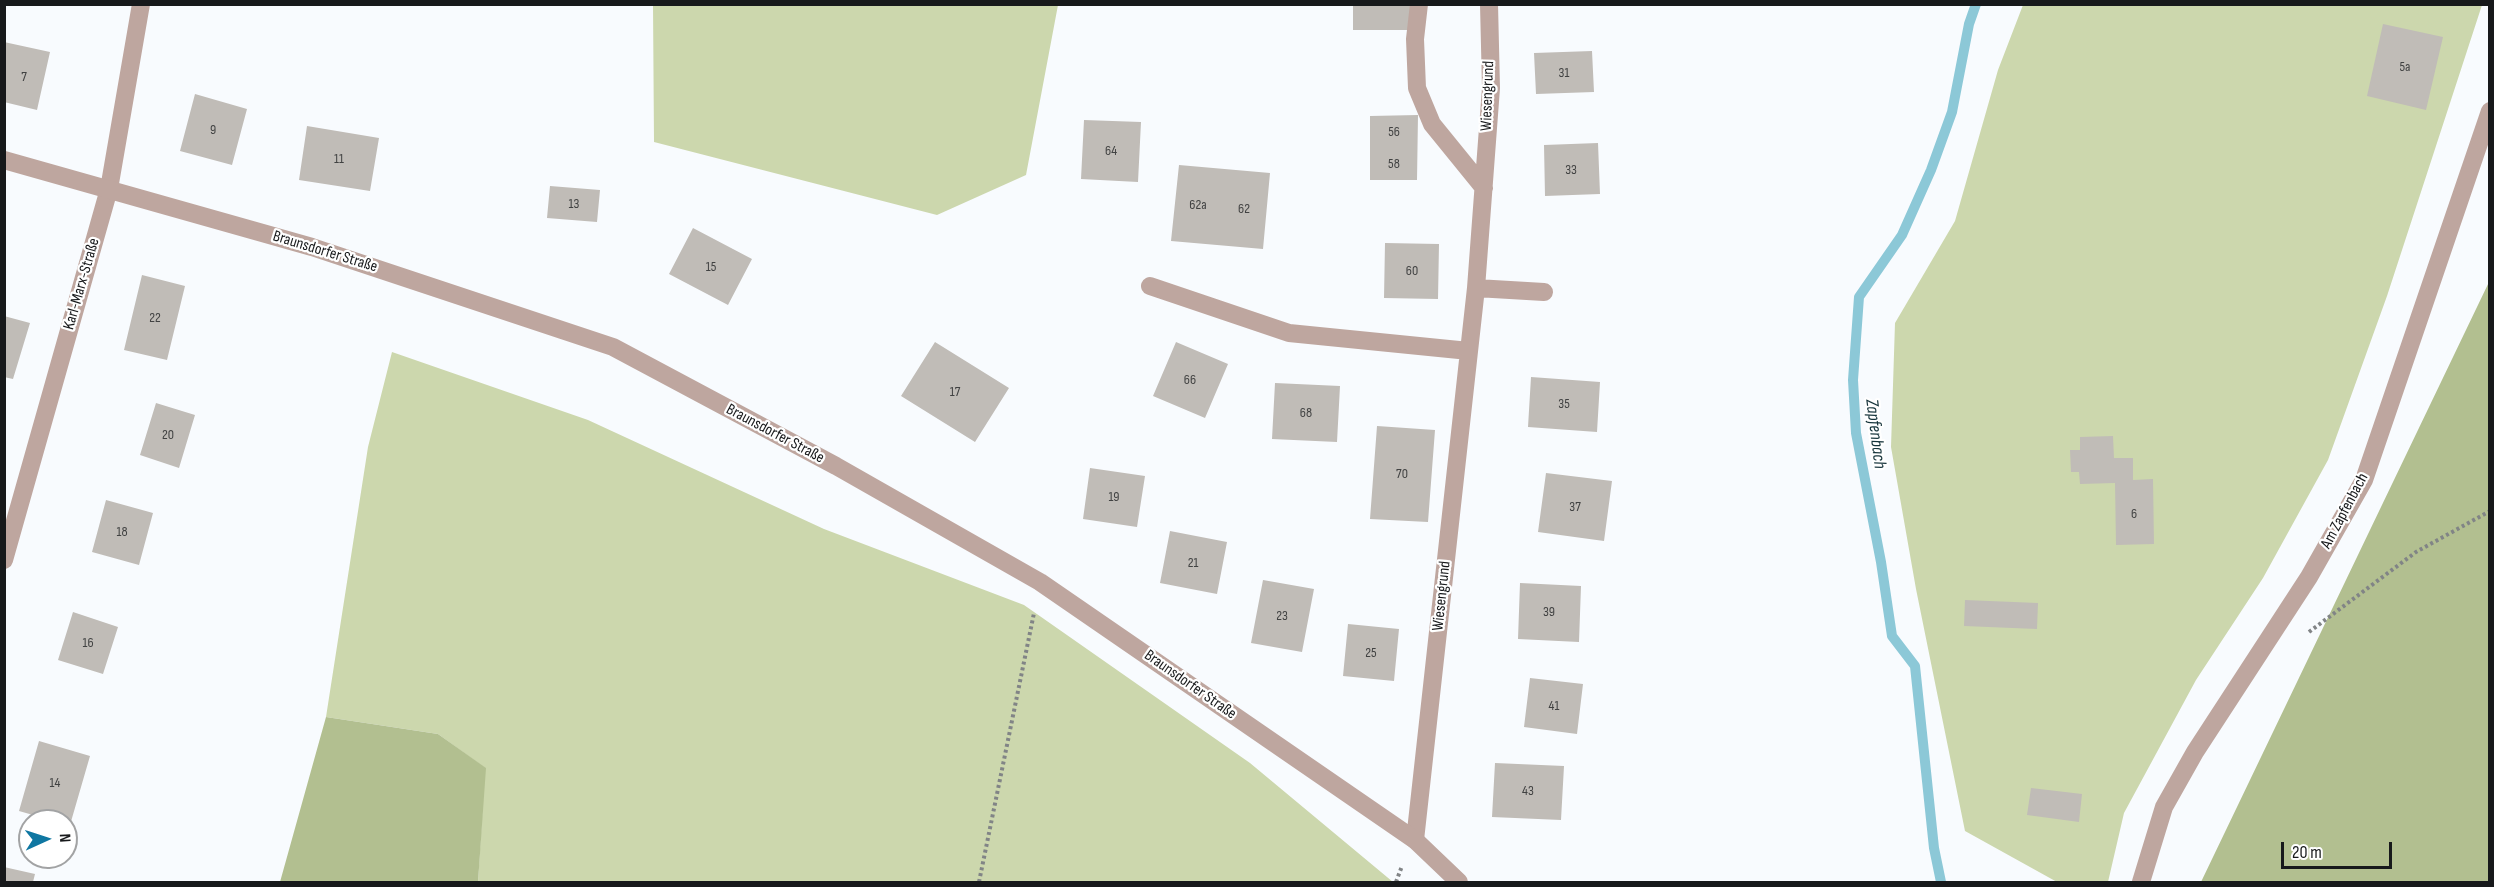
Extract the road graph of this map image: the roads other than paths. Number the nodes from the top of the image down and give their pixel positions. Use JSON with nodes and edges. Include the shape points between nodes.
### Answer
{"nodes":[{"id":1,"x":141,"y":4,"type":"edge"},
{"id":2,"x":1419,"y":4,"type":"edge"},
{"id":3,"x":1489,"y":4,"type":"edge"},
{"id":4,"x":2490,"y":111,"type":"edge"},
{"id":5,"x":4,"y":160,"type":"edge"},
{"id":6,"x":1484,"y":188,"type":"junction"},
{"id":7,"x":109,"y":189,"type":"junction"},
{"id":8,"x":1150,"y":286,"type":"dead end"},
{"id":9,"x":1476,"y":288,"type":"junction"},
{"id":10,"x":1544,"y":292,"type":"dead end"},
{"id":11,"x":1469,"y":351,"type":"junction"},
{"id":12,"x":4,"y":560,"type":"edge"},
{"id":13,"x":1415,"y":840,"type":"junction"},
{"id":14,"x":1459,"y":882,"type":"edge"},
{"id":15,"x":2140,"y":882,"type":"edge"}],
"edges":[{"from":1,"to":7,"type":"street","name":"Karl-Marx-Straße"},
{"from":2,"to":6,"type":"street","via":[[1415,39],[1417,88],[1432,124]]},
{"from":3,"to":6,"type":"street","name":"Wiesengrund","via":[[1491,88]]},
{"from":4,"to":15,"type":"street","name":"Am Zapfenbach","via":[[2364,480],[2309,578],[2195,752],[2164,807]]},
{"from":5,"to":7,"type":"street","name":"Braunsdorfer Straße"},
{"from":6,"to":9,"type":"street","name":"Wiesengrund"},
{"from":7,"to":12,"type":"street","name":"Karl-Marx-Straße"},
{"from":7,"to":13,"type":"street","name":"Braunsdorfer Straße","via":[[361,262],[613,348],[836,466],[1040,582]]},
{"from":8,"to":11,"type":"street","via":[[1289,333]]},
{"from":9,"to":10,"type":"street"},
{"from":9,"to":11,"type":"street","name":"Wiesengrund"},
{"from":11,"to":13,"type":"street","name":"Wiesengrund"},
{"from":13,"to":14,"type":"street","name":"Braunsdorfer Straße"}]}
